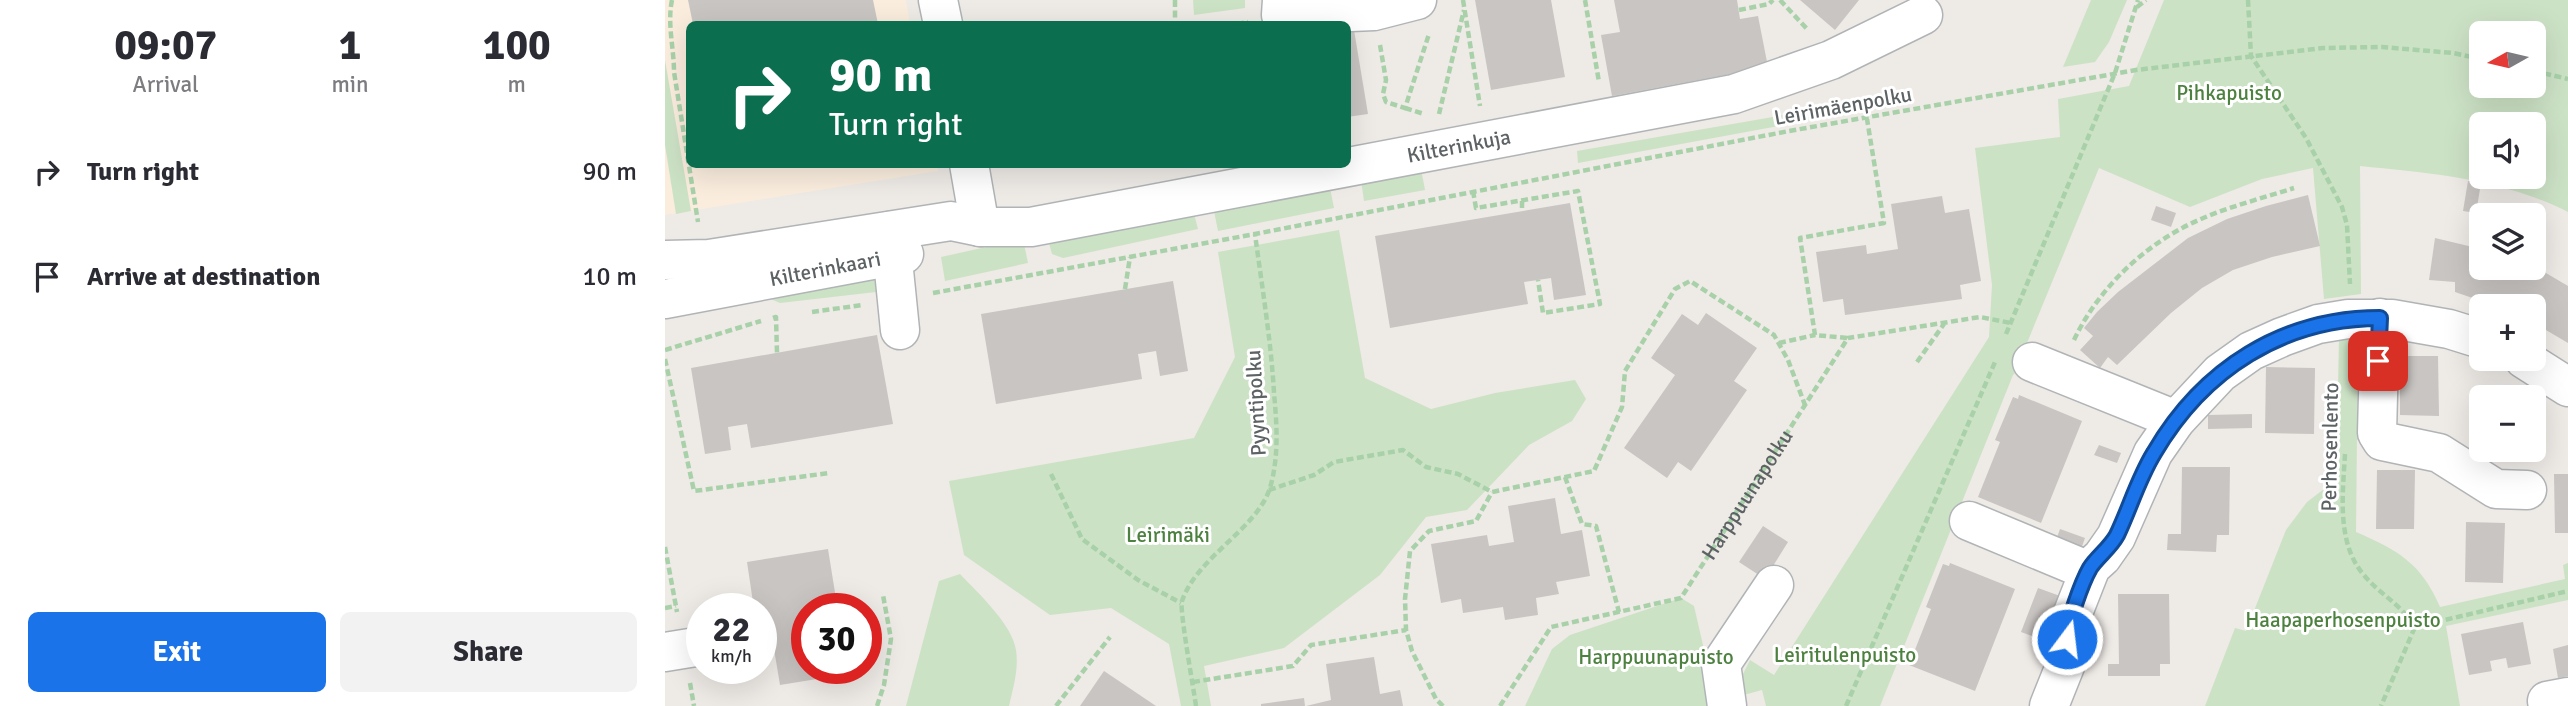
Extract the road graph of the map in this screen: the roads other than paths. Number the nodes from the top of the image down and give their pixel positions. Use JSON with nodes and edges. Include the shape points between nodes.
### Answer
{"nodes":[{"id":1,"x":938,"y":0,"type":"edge"},
{"id":2,"x":1282,"y":0,"type":"edge"},
{"id":3,"x":1425,"y":13,"type":"edge"},
{"id":4,"x":1923,"y":15,"type":"dead end"},
{"id":5,"x":942,"y":21,"type":"edge"},
{"id":6,"x":1351,"y":164,"type":"edge"},
{"id":7,"x":970,"y":168,"type":"edge"},
{"id":8,"x":1333,"y":168,"type":"edge"},
{"id":9,"x":980,"y":227,"type":"junction"},
{"id":10,"x":891,"y":243,"type":"junction"},
{"id":11,"x":665,"y":260,"type":"edge"},
{"id":12,"x":665,"y":299,"type":"edge"},
{"id":13,"x":2364,"y":318,"type":"junction"},
{"id":14,"x":900,"y":330,"type":"dead end"},
{"id":15,"x":2469,"y":335,"type":"edge"},
{"id":16,"x":2030,"y":362,"type":"road end"},
{"id":17,"x":2542,"y":371,"type":"edge"},
{"id":18,"x":2568,"y":387,"type":"edge"},
{"id":19,"x":2176,"y":420,"type":"junction"},
{"id":20,"x":2528,"y":490,"type":"dead end"},
{"id":21,"x":1969,"y":521,"type":"dead end"},
{"id":22,"x":2089,"y":572,"type":"junction"},
{"id":23,"x":1774,"y":585,"type":"dead end"},
{"id":24,"x":686,"y":649,"type":"edge"},
{"id":25,"x":665,"y":652,"type":"edge"},
{"id":26,"x":1727,"y":706,"type":"edge"},
{"id":27,"x":2049,"y":706,"type":"edge"}],
"edges":[{"from":1,"to":5,"type":"street"},
{"from":2,"to":3,"type":"street","via":[[1281,15]]},
{"from":4,"to":6,"type":"street","name":"Kilterinkuja","via":[[1831,60],[1734,94]]},
{"from":7,"to":9,"type":"street"},
{"from":8,"to":9,"type":"street","name":"Kilterinkuja","via":[[1031,227]]},
{"from":9,"to":10,"type":"street","name":"Kilterinkaari","via":[[951,221]]},
{"from":10,"to":11,"type":"street","name":"Kilterinkaari"},
{"from":10,"to":12,"type":"street","name":"Kilterinkaari"},
{"from":10,"to":14,"type":"street"},
{"from":13,"to":15,"type":"street"},
{"from":13,"to":19,"type":"street","via":[[2302,329],[2251,351],[2220,373]]},
{"from":13,"to":20,"type":"street","via":[[2377,433],[2382,441],[2439,453],[2496,489]]},
{"from":16,"to":19,"type":"street"},
{"from":17,"to":18,"type":"street"},
{"from":19,"to":22,"type":"street","via":[[2153,453],[2116,537]]},
{"from":21,"to":22,"type":"street"},
{"from":22,"to":27,"type":"street","via":[[2067,628],[2067,661]]},
{"from":23,"to":26,"type":"street","via":[[1721,664]]},
{"from":24,"to":25,"type":"street"}]}
